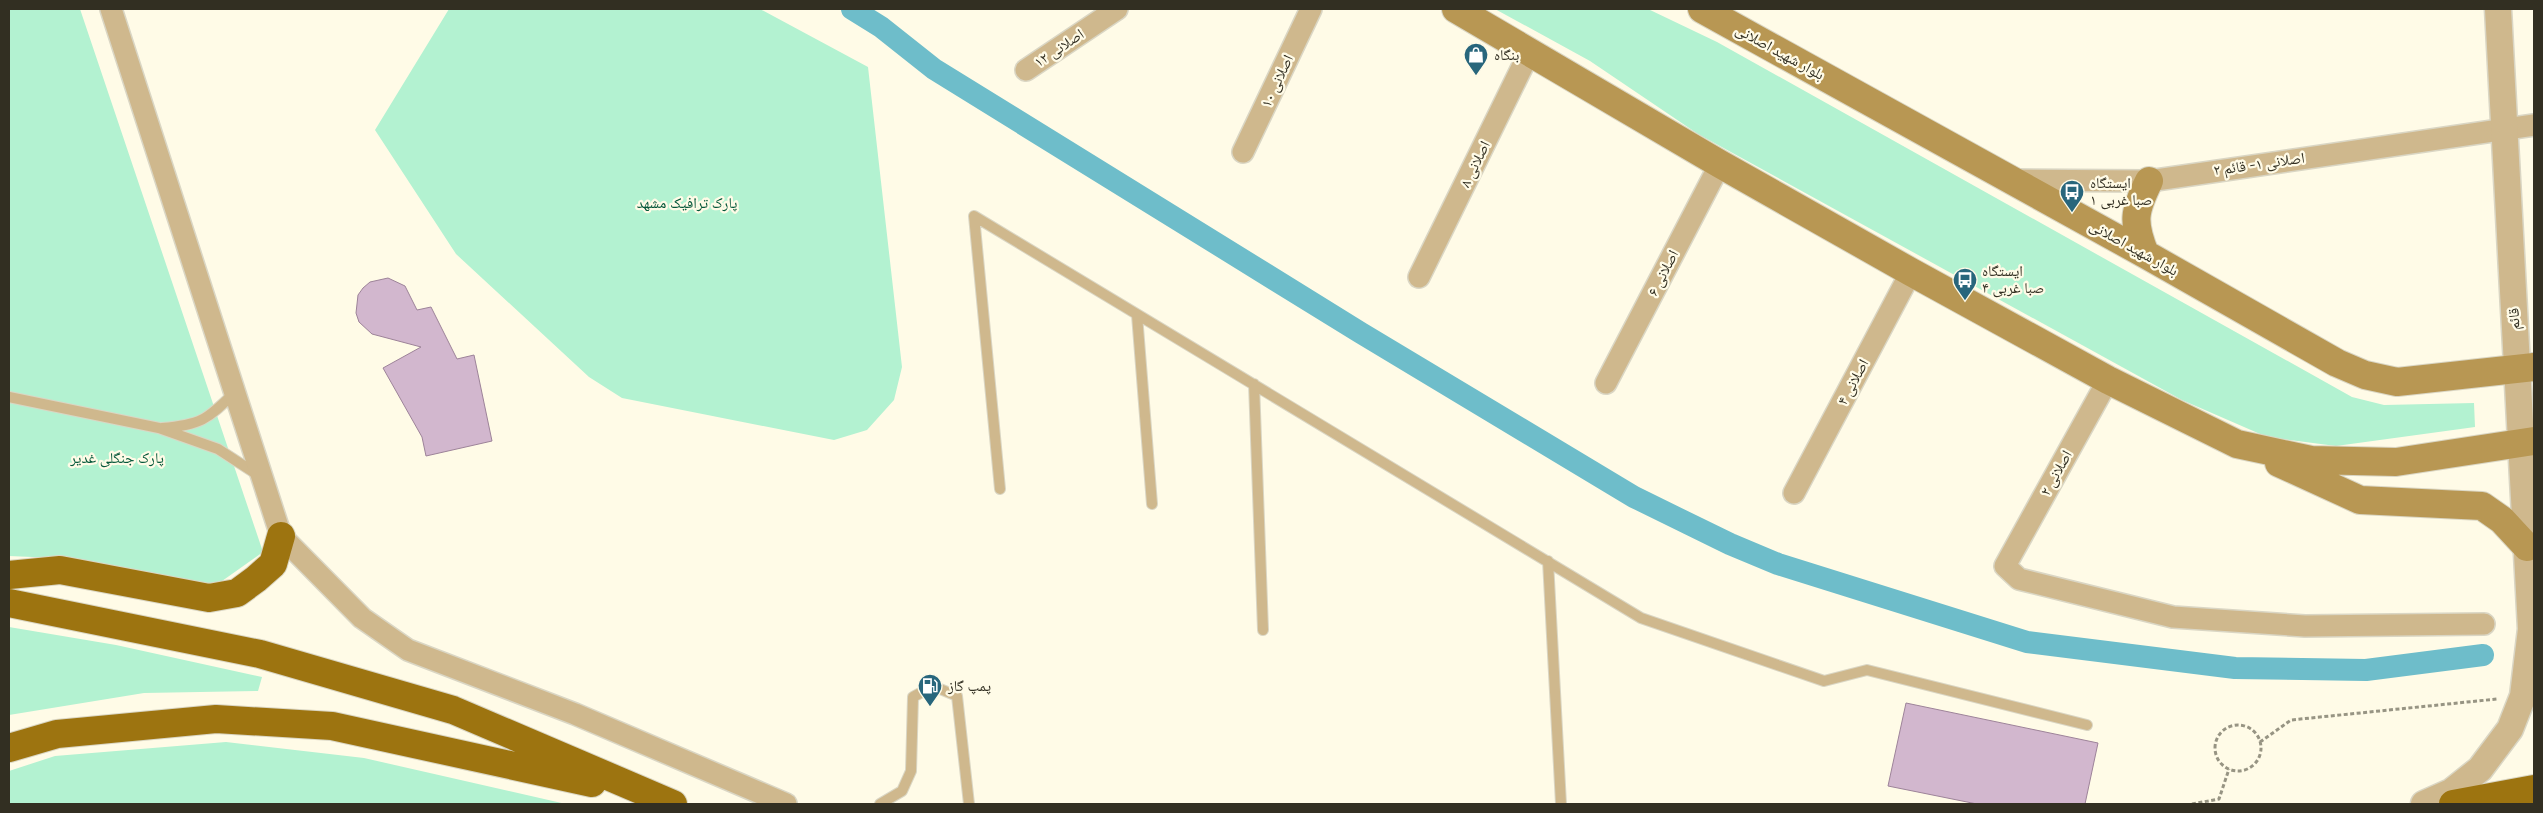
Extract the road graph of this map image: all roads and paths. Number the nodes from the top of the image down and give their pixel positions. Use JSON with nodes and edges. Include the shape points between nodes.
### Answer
{"nodes":[{"id":1,"x":112,"y":9,"type":"edge"},
{"id":2,"x":1117,"y":9,"type":"edge"},
{"id":3,"x":1311,"y":9,"type":"edge"},
{"id":4,"x":1702,"y":9,"type":"edge"},
{"id":5,"x":2498,"y":9,"type":"edge"},
{"id":6,"x":1467,"y":12,"type":"edge"},
{"id":7,"x":1530,"y":51,"type":"junction"},
{"id":8,"x":1026,"y":70,"type":"dead end"},
{"id":9,"x":2534,"y":125,"type":"edge"},
{"id":10,"x":2505,"y":128,"type":"junction"},
{"id":11,"x":1243,"y":152,"type":"dead end"},
{"id":12,"x":1720,"y":164,"type":"junction"},
{"id":13,"x":2012,"y":180,"type":"junction"},
{"id":14,"x":2149,"y":180,"type":"junction"},
{"id":15,"x":2145,"y":254,"type":"junction"},
{"id":16,"x":1911,"y":272,"type":"junction"},
{"id":17,"x":1419,"y":277,"type":"dead end"},
{"id":18,"x":1137,"y":315,"type":"junction"},
{"id":19,"x":2526,"y":368,"type":"edge"},
{"id":20,"x":2108,"y":380,"type":"junction"},
{"id":21,"x":1606,"y":383,"type":"dead end"},
{"id":22,"x":1254,"y":384,"type":"junction"},
{"id":23,"x":234,"y":393,"type":"junction"},
{"id":24,"x":9,"y":397,"type":"edge"},
{"id":25,"x":159,"y":428,"type":"junction"},
{"id":26,"x":2527,"y":442,"type":"edge"},
{"id":27,"x":2236,"y":444,"type":"junction"},
{"id":28,"x":262,"y":477,"type":"junction"},
{"id":29,"x":1000,"y":489,"type":"dead end"},
{"id":30,"x":1794,"y":493,"type":"dead end"},
{"id":31,"x":1152,"y":504,"type":"dead end"},
{"id":32,"x":281,"y":536,"type":"junction"},
{"id":33,"x":2527,"y":547,"type":"junction"},
{"id":34,"x":1548,"y":561,"type":"junction"},
{"id":35,"x":9,"y":575,"type":"edge"},
{"id":36,"x":9,"y":603,"type":"edge"},
{"id":37,"x":2484,"y":624,"type":"dead end"},
{"id":38,"x":1263,"y":630,"type":"dead end"},
{"id":39,"x":2533,"y":634,"type":"edge"},
{"id":40,"x":2523,"y":696,"type":"junction"},
{"id":41,"x":2087,"y":725,"type":"dead end"},
{"id":42,"x":2260,"y":742,"type":"junction"},
{"id":43,"x":9,"y":748,"type":"edge"},
{"id":44,"x":2229,"y":769,"type":"junction"},
{"id":45,"x":2534,"y":789,"type":"edge"},
{"id":46,"x":664,"y":800,"type":"edge"},
{"id":47,"x":786,"y":804,"type":"edge"},
{"id":48,"x":880,"y":804,"type":"edge"},
{"id":49,"x":969,"y":804,"type":"edge"},
{"id":50,"x":1561,"y":804,"type":"edge"},
{"id":51,"x":2192,"y":804,"type":"edge"},
{"id":52,"x":2424,"y":804,"type":"edge"},
{"id":53,"x":2453,"y":804,"type":"edge"}],
"edges":[{"from":1,"to":23,"type":"street"},
{"from":2,"to":8,"type":"street","name":"اصلانی ۱۲"},
{"from":3,"to":11,"type":"street","name":"اصلانی ۱۰"},
{"from":4,"to":13,"type":"main road","name":"بلوار شهید اصلانی"},
{"from":5,"to":10,"type":"street","name":"قائم"},
{"from":6,"to":7,"type":"main road"},
{"from":7,"to":12,"type":"main road"},
{"from":7,"to":17,"type":"street","name":"اصلانی ۸"},
{"from":9,"to":10,"type":"street","name":"اصلانی ۱- قائم ۲"},
{"from":10,"to":14,"type":"street","name":"اصلانی ۱- قائم ۲"},
{"from":10,"to":19,"type":"street","name":"قائم"},
{"from":12,"to":16,"type":"main road"},
{"from":12,"to":21,"type":"street","name":"اصلانی ۶"},
{"from":13,"to":14,"type":"street","name":"اصلانی ۱- قائم ۲"},
{"from":13,"to":15,"type":"main road","name":"بلوار شهید اصلانی"},
{"from":14,"to":15,"type":"main road","via":[[2137,204],[2136,232]]},
{"from":15,"to":19,"type":"main road","name":"بلوار شهید اصلانی","via":[[2295,341],[2365,375],[2397,382]]},
{"from":16,"to":20,"type":"main road"},
{"from":16,"to":30,"type":"street","name":"اصلانی ۴"},
{"from":18,"to":22,"type":"lane"},
{"from":18,"to":29,"type":"lane","via":[[974,216]]},
{"from":18,"to":31,"type":"lane"},
{"from":19,"to":26,"type":"street","name":"قائم"},
{"from":20,"to":27,"type":"main road"},
{"from":20,"to":37,"type":"street","name":"اصلانی ۲","via":[[2005,566],[2019,579],[2173,617],[2305,626]]},
{"from":22,"to":34,"type":"lane"},
{"from":22,"to":38,"type":"lane"},
{"from":23,"to":25,"type":"lane","via":[[212,416],[191,425]]},
{"from":23,"to":28,"type":"street"},
{"from":24,"to":25,"type":"lane"},
{"from":25,"to":28,"type":"lane","via":[[218,449]]},
{"from":26,"to":27,"type":"main road","via":[[2396,462],[2311,460]]},
{"from":26,"to":33,"type":"street","name":"قائم"},
{"from":27,"to":33,"type":"main road","via":[[2360,500],[2482,506],[2502,520]]},
{"from":28,"to":32,"type":"street"},
{"from":32,"to":35,"type":"highway","via":[[273,564],[237,593],[209,598],[60,570]]},
{"from":32,"to":47,"type":"street","via":[[362,618],[408,650],[575,714]]},
{"from":33,"to":39,"type":"street","name":"قائم"},
{"from":34,"to":41,"type":"lane","via":[[1641,618],[1824,681],[1867,670]]},
{"from":34,"to":50,"type":"lane"},
{"from":36,"to":46,"type":"highway","via":[[260,654],[453,710]]},
{"from":39,"to":40,"type":"street","name":"قائم"},
{"from":40,"to":42,"type":"path","via":[[2291,720]]},
{"from":40,"to":52,"type":"street","name":"قائم","via":[[2510,728],[2480,769],[2451,792]]},
{"from":42,"to":44,"type":"path","via":[[2258,759],[2253,765],[2246,770]]},
{"from":42,"to":44,"type":"path","via":[[2246,726],[2224,729],[2215,743],[2215,751],[2222,765]]},
{"from":43,"to":46,"type":"highway","via":[[57,734],[216,719],[332,726]]},
{"from":44,"to":51,"type":"path","via":[[2219,799]]},
{"from":45,"to":53,"type":"highway"},
{"from":48,"to":49,"type":"lane","via":[[902,791],[911,771],[913,697],[933,686],[957,696]]}]}
